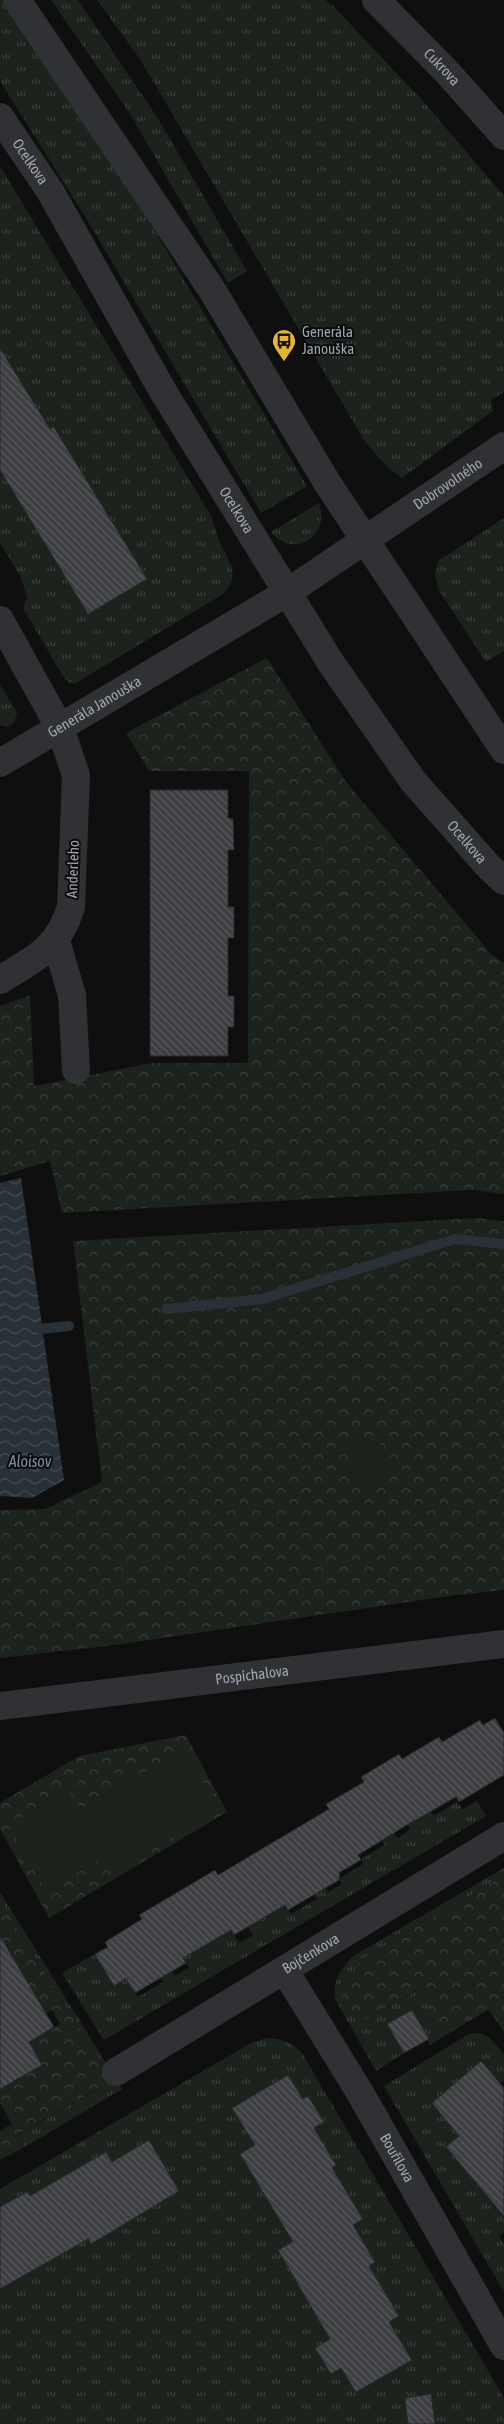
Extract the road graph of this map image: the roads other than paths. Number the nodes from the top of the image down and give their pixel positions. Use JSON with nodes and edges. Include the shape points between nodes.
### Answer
{"nodes":[{"id":1,"x":17,"y":0,"type":"edge"},
{"id":2,"x":376,"y":0,"type":"edge"},
{"id":3,"x":0,"y":118,"type":"edge"},
{"id":4,"x":504,"y":136,"type":"edge"},
{"id":5,"x":504,"y":446,"type":"edge"},
{"id":6,"x":392,"y":523,"type":"joint"},
{"id":7,"x":365,"y":541,"type":"junction"},
{"id":8,"x":288,"y":592,"type":"junction"},
{"id":9,"x":0,"y":622,"type":"edge"},
{"id":10,"x":60,"y":728,"type":"junction"},
{"id":11,"x":504,"y":750,"type":"edge"},
{"id":12,"x":0,"y":763,"type":"edge"},
{"id":13,"x":504,"y":881,"type":"edge"},
{"id":14,"x":56,"y":941,"type":"junction"},
{"id":15,"x":0,"y":980,"type":"edge"},
{"id":16,"x":76,"y":1070,"type":"dead end"},
{"id":17,"x":504,"y":1644,"type":"edge"},
{"id":18,"x":0,"y":1706,"type":"edge"},
{"id":19,"x":504,"y":1836,"type":"edge"},
{"id":20,"x":285,"y":1971,"type":"junction"},
{"id":21,"x":116,"y":2072,"type":"dead end"},
{"id":22,"x":504,"y":2346,"type":"edge"}],
"edges":[{"from":1,"to":7,"type":"street","via":[[212,290]]},
{"from":2,"to":4,"type":"street","name":"Cukrova","via":[[448,72]]},
{"from":3,"to":8,"type":"street","name":"Ocelkova","via":[[50,190],[164,392]]},
{"from":5,"to":6,"type":"street","name":"Dobrovolného"},
{"from":6,"to":7,"type":"street","name":"Generála Janouška"},
{"from":7,"to":8,"type":"street","name":"Generála Janouška"},
{"from":7,"to":11,"type":"street"},
{"from":8,"to":10,"type":"street","name":"Generála Janouška"},
{"from":8,"to":13,"type":"street","name":"Ocelkova","via":[[331,663],[414,781]]},
{"from":9,"to":10,"type":"street","name":"Anderleho"},
{"from":10,"to":12,"type":"street","name":"Generála Janouška"},
{"from":10,"to":14,"type":"street","name":"Anderleho","via":[[76,775],[71,907]]},
{"from":14,"to":15,"type":"street","name":"Anderleho"},
{"from":14,"to":16,"type":"street","via":[[72,995]]},
{"from":17,"to":18,"type":"street","name":"Pospíchalova"},
{"from":19,"to":20,"type":"street","name":"Bojčenkova"},
{"from":20,"to":21,"type":"street","name":"Bojčenkova"},
{"from":20,"to":22,"type":"street","name":"Bouřilova","via":[[359,2091]]}]}
